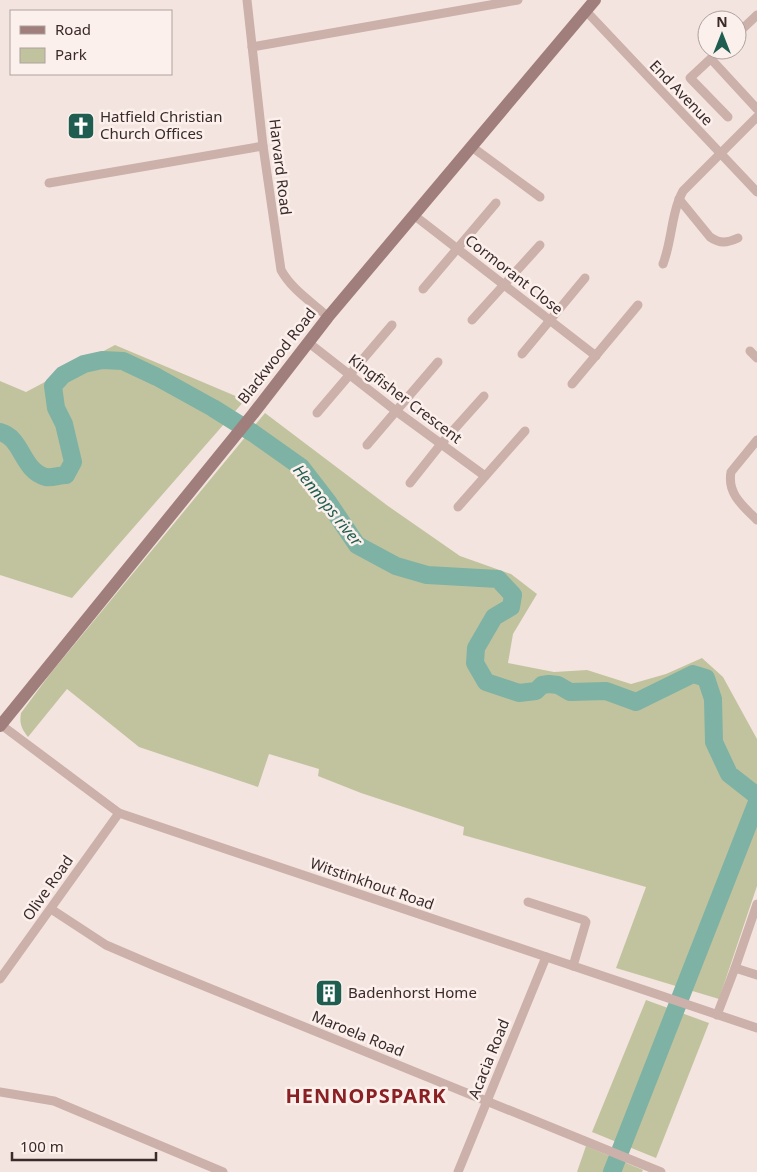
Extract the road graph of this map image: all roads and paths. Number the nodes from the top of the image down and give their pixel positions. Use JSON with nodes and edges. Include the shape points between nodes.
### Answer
{"nodes":[{"id":1,"x":247,"y":0,"type":"edge"},
{"id":2,"x":518,"y":0,"type":"edge"},
{"id":3,"x":591,"y":3,"type":"edge"},
{"id":4,"x":757,"y":15,"type":"edge"},
{"id":5,"x":747,"y":24,"type":"edge"},
{"id":6,"x":252,"y":47,"type":"junction"},
{"id":7,"x":710,"y":60,"type":"edge"},
{"id":8,"x":712,"y":60,"type":"edge"},
{"id":9,"x":757,"y":109,"type":"edge"},
{"id":10,"x":728,"y":117,"type":"dead end"},
{"id":11,"x":757,"y":117,"type":"edge"},
{"id":12,"x":263,"y":146,"type":"junction"},
{"id":13,"x":472,"y":147,"type":"junction"},
{"id":14,"x":720,"y":154,"type":"junction"},
{"id":15,"x":49,"y":183,"type":"dead end"},
{"id":16,"x":757,"y":192,"type":"edge"},
{"id":17,"x":540,"y":197,"type":"dead end"},
{"id":18,"x":679,"y":199,"type":"junction"},
{"id":19,"x":496,"y":203,"type":"dead end"},
{"id":20,"x":414,"y":216,"type":"junction"},
{"id":21,"x":738,"y":238,"type":"dead end"},
{"id":22,"x":540,"y":245,"type":"dead end"},
{"id":23,"x":458,"y":248,"type":"junction"},
{"id":24,"x":663,"y":264,"type":"dead end"},
{"id":25,"x":585,"y":278,"type":"dead end"},
{"id":26,"x":503,"y":285,"type":"junction"},
{"id":27,"x":423,"y":289,"type":"dead end"},
{"id":28,"x":638,"y":305,"type":"dead end"},
{"id":29,"x":328,"y":316,"type":"junction"},
{"id":30,"x":472,"y":320,"type":"dead end"},
{"id":31,"x":549,"y":320,"type":"junction"},
{"id":32,"x":392,"y":325,"type":"dead end"},
{"id":33,"x":308,"y":343,"type":"junction"},
{"id":34,"x":750,"y":351,"type":"dead end"},
{"id":35,"x":522,"y":354,"type":"dead end"},
{"id":36,"x":596,"y":356,"type":"junction"},
{"id":37,"x":757,"y":358,"type":"edge"},
{"id":38,"x":438,"y":362,"type":"dead end"},
{"id":39,"x":351,"y":375,"type":"junction"},
{"id":40,"x":572,"y":384,"type":"dead end"},
{"id":41,"x":484,"y":396,"type":"dead end"},
{"id":42,"x":396,"y":411,"type":"junction"},
{"id":43,"x":317,"y":413,"type":"dead end"},
{"id":44,"x":525,"y":431,"type":"dead end"},
{"id":45,"x":757,"y":440,"type":"edge"},
{"id":46,"x":441,"y":444,"type":"junction"},
{"id":47,"x":367,"y":445,"type":"dead end"},
{"id":48,"x":486,"y":476,"type":"junction"},
{"id":49,"x":410,"y":483,"type":"dead end"},
{"id":50,"x":458,"y":507,"type":"dead end"},
{"id":51,"x":757,"y":520,"type":"edge"},
{"id":52,"x":0,"y":725,"type":"edge"},
{"id":53,"x":119,"y":813,"type":"junction"},
{"id":54,"x":528,"y":902,"type":"dead end"},
{"id":55,"x":757,"y":904,"type":"edge"},
{"id":56,"x":51,"y":908,"type":"junction"},
{"id":57,"x":754,"y":929,"type":"edge"},
{"id":58,"x":546,"y":957,"type":"junction"},
{"id":59,"x":573,"y":966,"type":"junction"},
{"id":60,"x":735,"y":968,"type":"junction"},
{"id":61,"x":757,"y":975,"type":"edge"},
{"id":62,"x":0,"y":979,"type":"edge"},
{"id":63,"x":715,"y":1015,"type":"junction"},
{"id":64,"x":757,"y":1028,"type":"edge"},
{"id":65,"x":0,"y":1092,"type":"edge"},
{"id":66,"x":487,"y":1100,"type":"junction"},
{"id":67,"x":223,"y":1172,"type":"edge"},
{"id":68,"x":458,"y":1172,"type":"edge"},
{"id":69,"x":661,"y":1172,"type":"edge"}],
"edges":[{"from":1,"to":6,"type":"street","name":"Harvard Road"},
{"from":2,"to":6,"type":"street"},
{"from":3,"to":13,"type":"street","name":"Blackwood Road"},
{"from":3,"to":14,"type":"street","name":"End Avenue"},
{"from":4,"to":5,"type":"street"},
{"from":6,"to":12,"type":"street","name":"Harvard Road"},
{"from":7,"to":10,"type":"street","via":[[690,78]]},
{"from":8,"to":9,"type":"street"},
{"from":11,"to":14,"type":"street"},
{"from":12,"to":15,"type":"street"},
{"from":12,"to":29,"type":"street","name":"Harvard Road","via":[[281,270],[292,286]]},
{"from":13,"to":17,"type":"street"},
{"from":13,"to":20,"type":"street","name":"Blackwood Road"},
{"from":14,"to":16,"type":"street","name":"End Avenue"},
{"from":14,"to":18,"type":"street"},
{"from":18,"to":21,"type":"street","via":[[710,237],[729,242]]},
{"from":18,"to":24,"type":"street"},
{"from":19,"to":23,"type":"street"},
{"from":20,"to":23,"type":"street","name":"Cormorant Close"},
{"from":20,"to":29,"type":"street","name":"Blackwood Road"},
{"from":22,"to":26,"type":"street"},
{"from":23,"to":26,"type":"street","name":"Cormorant Close"},
{"from":23,"to":27,"type":"street"},
{"from":25,"to":31,"type":"street"},
{"from":26,"to":30,"type":"street"},
{"from":26,"to":31,"type":"street","name":"Cormorant Close"},
{"from":28,"to":36,"type":"street"},
{"from":29,"to":33,"type":"street","name":"Blackwood Road"},
{"from":31,"to":35,"type":"street"},
{"from":31,"to":36,"type":"street","name":"Cormorant Close"},
{"from":32,"to":39,"type":"street"},
{"from":33,"to":39,"type":"street","name":"Kingfisher Crescent"},
{"from":33,"to":52,"type":"street","name":"Blackwood Road"},
{"from":34,"to":37,"type":"street"},
{"from":36,"to":40,"type":"street"},
{"from":38,"to":42,"type":"street"},
{"from":39,"to":42,"type":"street","name":"Kingfisher Crescent"},
{"from":39,"to":43,"type":"street"},
{"from":41,"to":46,"type":"street"},
{"from":42,"to":46,"type":"street","name":"Kingfisher Crescent"},
{"from":42,"to":47,"type":"street"},
{"from":44,"to":48,"type":"street"},
{"from":45,"to":51,"type":"street","via":[[731,472],[730,478],[737,501]]},
{"from":46,"to":48,"type":"street","name":"Kingfisher Crescent"},
{"from":46,"to":49,"type":"street"},
{"from":48,"to":50,"type":"street"},
{"from":52,"to":53,"type":"street","name":"Witstinkhout Road"},
{"from":53,"to":56,"type":"street","name":"Olive Road"},
{"from":53,"to":58,"type":"street","name":"Witstinkhout Road"},
{"from":54,"to":59,"type":"street","via":[[586,922]]},
{"from":55,"to":57,"type":"street"},
{"from":56,"to":62,"type":"street","name":"Olive Road"},
{"from":56,"to":66,"type":"street","name":"Maroela Road","via":[[106,945]]},
{"from":57,"to":60,"type":"street"},
{"from":58,"to":59,"type":"street","name":"Witstinkhout Road"},
{"from":58,"to":66,"type":"street","name":"Acacia Road"},
{"from":59,"to":63,"type":"street","name":"Witstinkhout Road"},
{"from":60,"to":61,"type":"street"},
{"from":60,"to":63,"type":"street"},
{"from":63,"to":64,"type":"street","name":"Witstinkhout Road"},
{"from":65,"to":67,"type":"street","via":[[54,1102]]},
{"from":66,"to":68,"type":"street","name":"Acacia Road"},
{"from":66,"to":69,"type":"street","name":"Maroela Road"}]}
